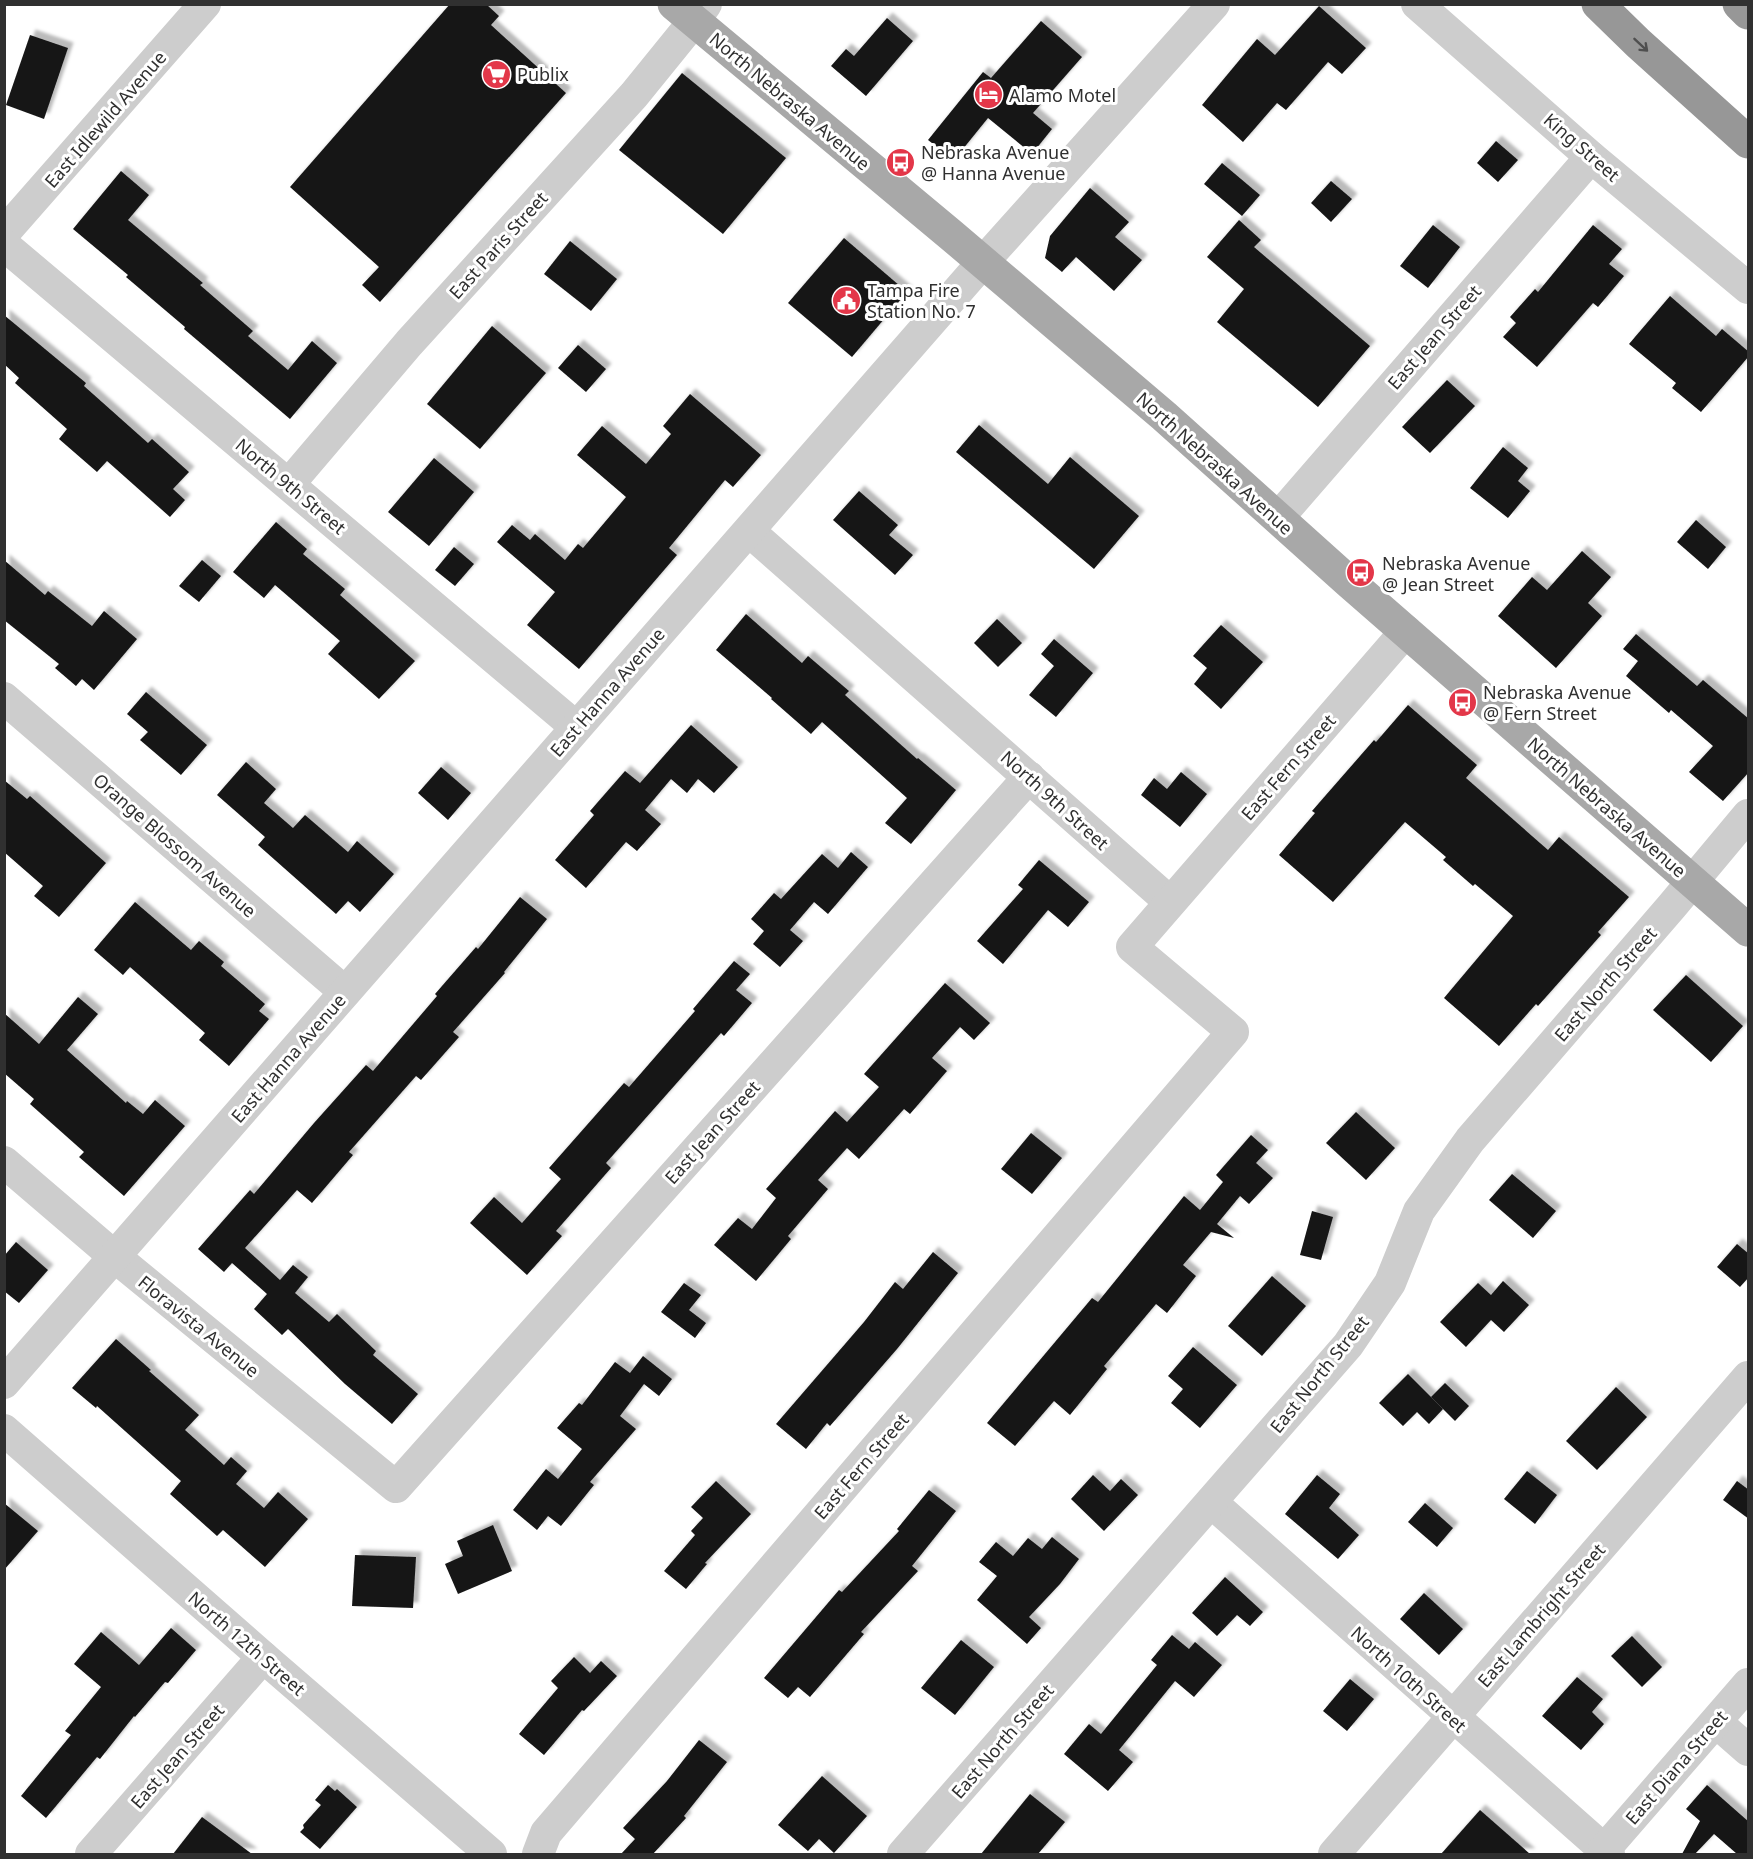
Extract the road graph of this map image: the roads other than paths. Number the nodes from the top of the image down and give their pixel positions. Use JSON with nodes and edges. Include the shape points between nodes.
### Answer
{"nodes":[{"id":1,"x":205,"y":4,"type":"edge"},
{"id":2,"x":1214,"y":4,"type":"edge"},
{"id":3,"x":1417,"y":4,"type":"edge"},
{"id":4,"x":1598,"y":4,"type":"edge"},
{"id":5,"x":1739,"y":4,"type":"edge"},
{"id":6,"x":691,"y":10,"type":"edge"},
{"id":7,"x":1749,"y":13,"type":"edge"},
{"id":8,"x":1749,"y":142,"type":"edge"},
{"id":9,"x":1591,"y":156,"type":"junction"},
{"id":10,"x":4,"y":233,"type":"edge"},
{"id":11,"x":4,"y":245,"type":"edge"},
{"id":12,"x":983,"y":262,"type":"junction"},
{"id":13,"x":1749,"y":288,"type":"edge"},
{"id":14,"x":289,"y":484,"type":"junction"},
{"id":15,"x":1278,"y":518,"type":"junction"},
{"id":16,"x":748,"y":531,"type":"junction"},
{"id":17,"x":1406,"y":631,"type":"junction"},
{"id":18,"x":4,"y":698,"type":"edge"},
{"id":19,"x":576,"y":727,"type":"junction"},
{"id":20,"x":1029,"y":777,"type":"junction"},
{"id":21,"x":1749,"y":815,"type":"edge"},
{"id":22,"x":1693,"y":881,"type":"junction"},
{"id":23,"x":1170,"y":902,"type":"junction"},
{"id":24,"x":1749,"y":930,"type":"edge"},
{"id":25,"x":345,"y":992,"type":"junction"},
{"id":26,"x":4,"y":1162,"type":"edge"},
{"id":27,"x":115,"y":1257,"type":"junction"},
{"id":28,"x":1749,"y":1377,"type":"edge"},
{"id":29,"x":4,"y":1383,"type":"edge"},
{"id":30,"x":4,"y":1430,"type":"edge"},
{"id":31,"x":396,"y":1487,"type":"joint"},
{"id":32,"x":1211,"y":1502,"type":"junction"},
{"id":33,"x":263,"y":1657,"type":"junction"},
{"id":34,"x":1749,"y":1684,"type":"edge"},
{"id":35,"x":1452,"y":1717,"type":"junction"},
{"id":36,"x":1716,"y":1722,"type":"junction"},
{"id":37,"x":1749,"y":1750,"type":"edge"},
{"id":38,"x":1606,"y":1852,"type":"edge"},
{"id":39,"x":91,"y":1854,"type":"edge"},
{"id":40,"x":491,"y":1854,"type":"edge"},
{"id":41,"x":538,"y":1854,"type":"edge"},
{"id":42,"x":903,"y":1854,"type":"edge"},
{"id":43,"x":1334,"y":1854,"type":"edge"}],
"edges":[{"from":1,"to":10,"type":"street","name":"East Idlewild Avenue"},
{"from":2,"to":12,"type":"street","name":"East Hanna Avenue"},
{"from":3,"to":9,"type":"street","name":"King Street"},
{"from":4,"to":8,"type":"highway","one_way":true},
{"from":5,"to":7,"type":"highway"},
{"from":6,"to":12,"type":"main road","name":"North Nebraska Avenue"},
{"from":6,"to":14,"type":"street","name":"East Paris Street","via":[[634,95],[409,343]]},
{"from":9,"to":13,"type":"street","name":"King Street"},
{"from":9,"to":15,"type":"street","name":"East Jean Street"},
{"from":11,"to":14,"type":"street","name":"North 9th Street"},
{"from":12,"to":15,"type":"main road","name":"North Nebraska Avenue"},
{"from":12,"to":16,"type":"street","name":"East Hanna Avenue"},
{"from":14,"to":19,"type":"street","name":"North 9th Street"},
{"from":15,"to":17,"type":"main road","name":"North Nebraska Avenue"},
{"from":16,"to":19,"type":"street","name":"East Hanna Avenue"},
{"from":16,"to":20,"type":"street","name":"North 9th Street"},
{"from":17,"to":22,"type":"main road","name":"North Nebraska Avenue"},
{"from":17,"to":23,"type":"street","name":"East Fern Street"},
{"from":18,"to":25,"type":"street","name":"Orange Blossom Avenue"},
{"from":19,"to":25,"type":"street","name":"East Hanna Avenue"},
{"from":20,"to":23,"type":"street","name":"North 9th Street"},
{"from":20,"to":31,"type":"street","name":"East Jean Street"},
{"from":21,"to":22,"type":"street","name":"East North Street"},
{"from":22,"to":24,"type":"main road","name":"North Nebraska Avenue"},
{"from":22,"to":32,"type":"street","name":"East North Street","via":[[1470,1140],[1419,1211],[1390,1283],[1348,1345]]},
{"from":23,"to":41,"type":"street","name":"East Fern Street","via":[[1132,947],[1233,1032],[546,1833]]},
{"from":25,"to":27,"type":"street","name":"East Hanna Avenue"},
{"from":26,"to":27,"type":"street","name":"Floravista Avenue"},
{"from":27,"to":29,"type":"street","name":"East Hanna Avenue"},
{"from":27,"to":31,"type":"street","name":"Floravista Avenue"},
{"from":28,"to":35,"type":"street","name":"East Lambright Street"},
{"from":30,"to":33,"type":"street","name":"North 12th Street"},
{"from":32,"to":35,"type":"street","name":"North 10th Street"},
{"from":32,"to":42,"type":"street","name":"East North Street"},
{"from":33,"to":39,"type":"street","name":"East Jean Street"},
{"from":33,"to":40,"type":"street","name":"North 12th Street"},
{"from":34,"to":36,"type":"street","name":"East Diana Street"},
{"from":35,"to":38,"type":"street","name":"North 10th Street"},
{"from":35,"to":43,"type":"street","name":"East Lambright Street"},
{"from":36,"to":37,"type":"street"},
{"from":36,"to":38,"type":"street","name":"East Diana Street"}]}
